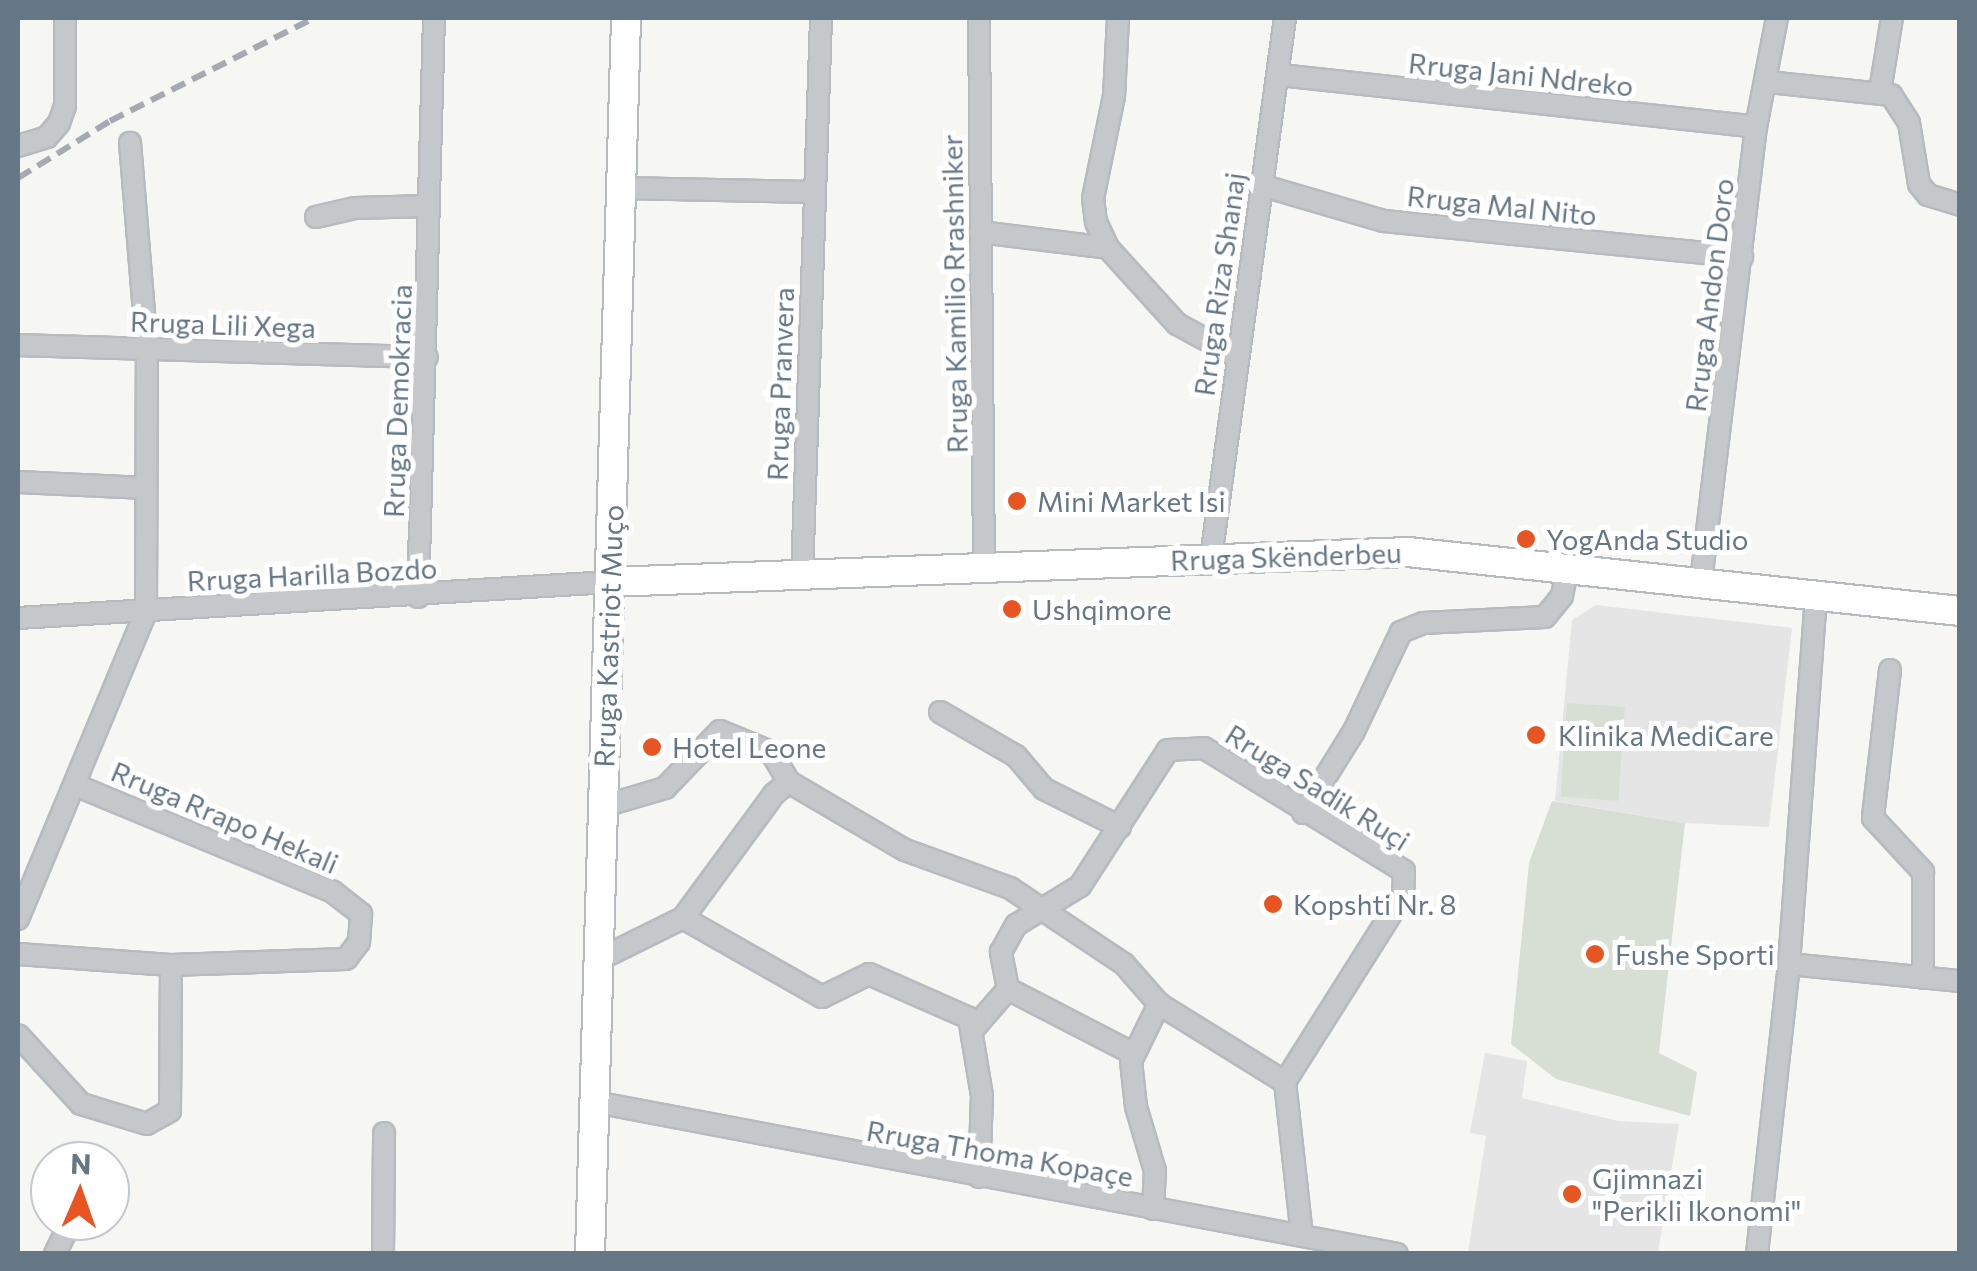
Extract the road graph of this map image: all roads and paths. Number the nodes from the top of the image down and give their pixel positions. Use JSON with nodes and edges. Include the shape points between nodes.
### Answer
{"nodes":[{"id":1,"x":65,"y":18,"type":"edge"},
{"id":2,"x":434,"y":18,"type":"edge"},
{"id":3,"x":626,"y":18,"type":"edge"},
{"id":4,"x":820,"y":18,"type":"edge"},
{"id":5,"x":979,"y":18,"type":"edge"},
{"id":6,"x":1118,"y":18,"type":"edge"},
{"id":7,"x":1285,"y":18,"type":"edge"},
{"id":8,"x":1777,"y":18,"type":"edge"},
{"id":9,"x":1892,"y":18,"type":"edge"},
{"id":10,"x":1280,"y":75,"type":"junction"},
{"id":11,"x":1768,"y":82,"type":"junction"},
{"id":12,"x":1880,"y":91,"type":"junction"},
{"id":13,"x":1756,"y":127,"type":"junction"},
{"id":14,"x":130,"y":143,"type":"dead end"},
{"id":15,"x":18,"y":146,"type":"edge"},
{"id":16,"x":1260,"y":184,"type":"junction"},
{"id":17,"x":621,"y":188,"type":"junction"},
{"id":18,"x":814,"y":192,"type":"junction"},
{"id":19,"x":1960,"y":205,"type":"edge"},
{"id":20,"x":429,"y":206,"type":"junction"},
{"id":21,"x":316,"y":217,"type":"dead end"},
{"id":22,"x":980,"y":232,"type":"junction"},
{"id":23,"x":1108,"y":248,"type":"junction"},
{"id":24,"x":1742,"y":256,"type":"junction"},
{"id":25,"x":18,"y":345,"type":"edge"},
{"id":26,"x":147,"y":350,"type":"junction"},
{"id":27,"x":1234,"y":355,"type":"junction"},
{"id":28,"x":427,"y":357,"type":"junction"},
{"id":29,"x":18,"y":482,"type":"edge"},
{"id":30,"x":146,"y":488,"type":"junction"},
{"id":31,"x":1210,"y":558,"type":"junction"},
{"id":32,"x":1568,"y":565,"type":"junction"},
{"id":33,"x":984,"y":569,"type":"junction"},
{"id":34,"x":802,"y":577,"type":"junction"},
{"id":35,"x":1701,"y":581,"type":"junction"},
{"id":36,"x":610,"y":582,"type":"junction"},
{"id":37,"x":1816,"y":594,"type":"junction"},
{"id":38,"x":418,"y":597,"type":"junction"},
{"id":39,"x":146,"y":611,"type":"junction"},
{"id":40,"x":1960,"y":611,"type":"edge"},
{"id":41,"x":18,"y":618,"type":"edge"},
{"id":42,"x":1890,"y":670,"type":"dead end"},
{"id":43,"x":940,"y":712,"type":"dead end"},
{"id":44,"x":789,"y":782,"type":"junction"},
{"id":45,"x":75,"y":785,"type":"junction"},
{"id":46,"x":604,"y":806,"type":"junction"},
{"id":47,"x":1303,"y":813,"type":"junction"},
{"id":48,"x":1120,"y":827,"type":"junction"},
{"id":49,"x":1038,"y":906,"type":"junction"},
{"id":50,"x":683,"y":918,"type":"junction"},
{"id":51,"x":18,"y":919,"type":"edge"},
{"id":52,"x":18,"y":954,"type":"edge"},
{"id":53,"x":600,"y":959,"type":"junction"},
{"id":54,"x":1790,"y":964,"type":"junction"},
{"id":55,"x":171,"y":965,"type":"junction"},
{"id":56,"x":1922,"y":978,"type":"junction"},
{"id":57,"x":1960,"y":981,"type":"edge"},
{"id":58,"x":1008,"y":989,"type":"junction"},
{"id":59,"x":1159,"y":1004,"type":"junction"},
{"id":60,"x":975,"y":1027,"type":"junction"},
{"id":61,"x":18,"y":1034,"type":"edge"},
{"id":62,"x":1132,"y":1053,"type":"junction"},
{"id":63,"x":1285,"y":1082,"type":"junction"},
{"id":64,"x":595,"y":1102,"type":"junction"},
{"id":65,"x":384,"y":1133,"type":"dead end"},
{"id":66,"x":979,"y":1177,"type":"junction"},
{"id":67,"x":1153,"y":1208,"type":"junction"},
{"id":68,"x":1302,"y":1236,"type":"junction"},
{"id":69,"x":383,"y":1254,"type":"edge"},
{"id":70,"x":590,"y":1254,"type":"edge"},
{"id":71,"x":1397,"y":1254,"type":"edge"},
{"id":72,"x":1757,"y":1254,"type":"edge"}],
"edges":[{"from":1,"to":15,"type":"street","via":[[65,106],[59,123],[47,136]]},
{"from":2,"to":20,"type":"street","name":"Rruga Demokracia"},
{"from":3,"to":17,"type":"street","name":"Rruga Kastriot Muço"},
{"from":4,"to":18,"type":"street","name":"Rruga Pranvera"},
{"from":5,"to":22,"type":"street","name":"Rruga Kamilio Rrashniker"},
{"from":6,"to":23,"type":"street","via":[[1114,96],[1093,198]]},
{"from":7,"to":10,"type":"street","name":"Rruga Riza Shanaj"},
{"from":8,"to":11,"type":"street","name":"Rruga Andon Doro"},
{"from":9,"to":12,"type":"street"},
{"from":10,"to":13,"type":"street","name":"Rruga Jani Ndreko"},
{"from":10,"to":16,"type":"street","name":"Rruga Riza Shanaj"},
{"from":11,"to":12,"type":"street"},
{"from":11,"to":13,"type":"street","name":"Rruga Andon Doro"},
{"from":12,"to":19,"type":"street","via":[[1903,106],[1919,184],[1942,203]]},
{"from":13,"to":24,"type":"street","name":"Rruga Andon Doro"},
{"from":14,"to":26,"type":"street"},
{"from":16,"to":24,"type":"street","name":"Rruga Mal Nito","via":[[1384,221]]},
{"from":16,"to":27,"type":"street","name":"Rruga Riza Shanaj"},
{"from":17,"to":18,"type":"street"},
{"from":17,"to":36,"type":"street","name":"Rruga Kastriot Muço"},
{"from":18,"to":34,"type":"street","name":"Rruga Pranvera"},
{"from":20,"to":21,"type":"street","via":[[355,208]]},
{"from":20,"to":28,"type":"street","name":"Rruga Demokracia"},
{"from":22,"to":23,"type":"street"},
{"from":22,"to":33,"type":"street","name":"Rruga Kamilio Rrashniker"},
{"from":23,"to":27,"type":"street","via":[[1177,324]]},
{"from":24,"to":35,"type":"street","name":"Rruga Andon Doro"},
{"from":25,"to":26,"type":"street","name":"Rruga Lili Xega"},
{"from":26,"to":28,"type":"street","name":"Rruga Lili Xega"},
{"from":26,"to":30,"type":"street"},
{"from":27,"to":31,"type":"street","name":"Rruga Riza Shanaj"},
{"from":28,"to":38,"type":"street","name":"Rruga Demokracia"},
{"from":29,"to":30,"type":"street"},
{"from":30,"to":39,"type":"street"},
{"from":31,"to":32,"type":"street","name":"Rruga Skënderbeu","via":[[1425,552]]},
{"from":31,"to":33,"type":"street","name":"Rruga Skënderbeu"},
{"from":32,"to":35,"type":"street","name":"Rruga Skënderbeu"},
{"from":32,"to":47,"type":"street","via":[[1562,596],[1545,617],[1422,623],[1401,632],[1354,731]]},
{"from":33,"to":34,"type":"street","name":"Rruga Skënderbeu"},
{"from":34,"to":36,"type":"street","name":"Rruga Skënderbeu"},
{"from":35,"to":37,"type":"street","name":"Rruga Skënderbeu"},
{"from":36,"to":38,"type":"street","name":"Rruga Harilla Bozdo"},
{"from":36,"to":46,"type":"street","name":"Rruga Kastriot Muço"},
{"from":37,"to":40,"type":"street","name":"Rruga Skënderbeu"},
{"from":37,"to":54,"type":"street"},
{"from":38,"to":39,"type":"street","name":"Rruga Harilla Bozdo"},
{"from":39,"to":41,"type":"street","name":"Rruga Harilla Bozdo"},
{"from":39,"to":45,"type":"street"},
{"from":42,"to":56,"type":"street","via":[[1873,818],[1923,872]]},
{"from":43,"to":48,"type":"street","via":[[1016,756],[1044,789]]},
{"from":44,"to":46,"type":"street","via":[[771,752],[720,730],[665,788]]},
{"from":44,"to":49,"type":"street","via":[[904,850],[1010,888]]},
{"from":44,"to":50,"type":"street"},
{"from":45,"to":51,"type":"street"},
{"from":45,"to":55,"type":"street","name":"Rruga Rrapo Hekali","via":[[334,892],[361,914],[360,942],[346,958]]},
{"from":46,"to":53,"type":"street","name":"Rruga Kastriot Muço"},
{"from":47,"to":48,"type":"street","name":"Rruga Sadik Ruçi","via":[[1204,748],[1184,744],[1157,764]]},
{"from":47,"to":63,"type":"street","name":"Rruga Sadik Ruçi","via":[[1397,863],[1407,883]]},
{"from":48,"to":49,"type":"street","name":"Rruga Sadik Ruçi","via":[[1080,886]]},
{"from":49,"to":58,"type":"street","via":[[1016,925],[1001,952]]},
{"from":49,"to":59,"type":"street","via":[[1124,964]]},
{"from":50,"to":53,"type":"street"},
{"from":50,"to":60,"type":"street","via":[[822,996],[832,997],[860,974],[878,975],[961,1013]]},
{"from":52,"to":55,"type":"street","name":"Rruga Rrapo Hekali"},
{"from":53,"to":64,"type":"street","name":"Rruga Kastriot Muço"},
{"from":54,"to":56,"type":"street"},
{"from":54,"to":72,"type":"street"},
{"from":55,"to":61,"type":"street","via":[[172,1099],[157,1123],[81,1104]]},
{"from":56,"to":57,"type":"street"},
{"from":58,"to":60,"type":"street"},
{"from":58,"to":62,"type":"street"},
{"from":59,"to":62,"type":"street"},
{"from":59,"to":63,"type":"street"},
{"from":60,"to":66,"type":"street"},
{"from":62,"to":67,"type":"street","via":[[1136,1107],[1156,1171]]},
{"from":63,"to":68,"type":"street"},
{"from":64,"to":66,"type":"street","name":"Rruga Thoma Kopaçe"},
{"from":64,"to":70,"type":"street","name":"Rruga Kastriot Muço"},
{"from":65,"to":69,"type":"street"},
{"from":66,"to":67,"type":"street","name":"Rruga Thoma Kopaçe"},
{"from":67,"to":68,"type":"street","name":"Rruga Thoma Kopaçe"},
{"from":68,"to":71,"type":"street","name":"Rruga Thoma Kopaçe"}]}
